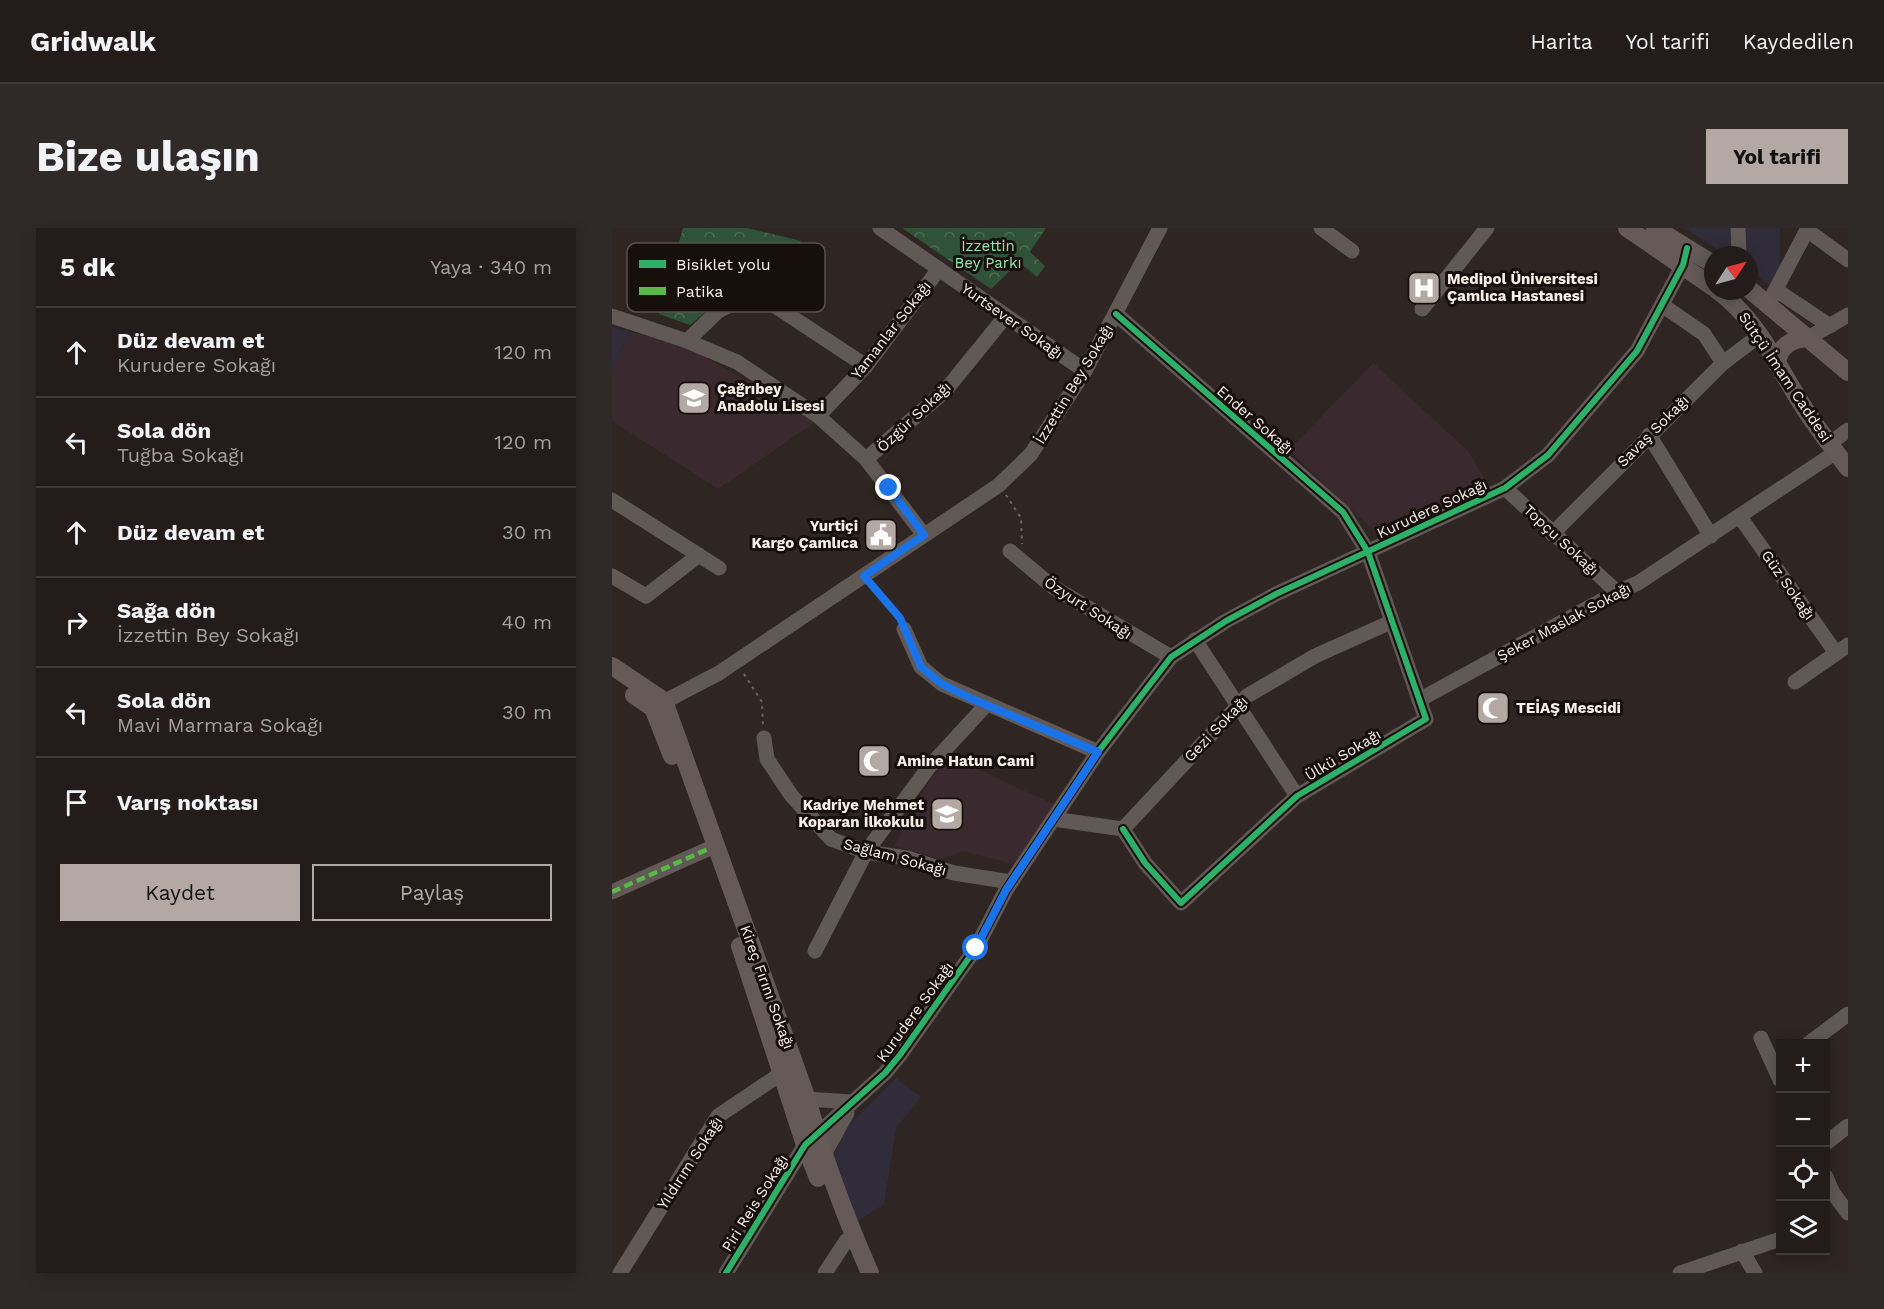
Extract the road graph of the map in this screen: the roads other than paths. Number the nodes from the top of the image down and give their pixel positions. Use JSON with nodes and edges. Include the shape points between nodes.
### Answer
{"nodes":[{"id":1,"x":880,"y":228,"type":"edge"},
{"id":2,"x":1160,"y":228,"type":"edge"},
{"id":3,"x":1321,"y":228,"type":"edge"},
{"id":4,"x":1487,"y":228,"type":"edge"},
{"id":5,"x":1627,"y":228,"type":"edge"},
{"id":6,"x":1738,"y":228,"type":"edge"},
{"id":7,"x":1661,"y":230,"type":"edge"},
{"id":8,"x":1739,"y":246,"type":"edge"},
{"id":9,"x":1352,"y":251,"type":"dead end"},
{"id":10,"x":1685,"y":257,"type":"junction"},
{"id":11,"x":1848,"y":260,"type":"edge"},
{"id":12,"x":1704,"y":262,"type":"edge"},
{"id":13,"x":939,"y":269,"type":"junction"},
{"id":14,"x":1704,"y":277,"type":"edge"},
{"id":15,"x":1758,"y":294,"type":"edge"},
{"id":16,"x":1732,"y":300,"type":"edge"},
{"id":17,"x":1774,"y":302,"type":"junction"},
{"id":18,"x":1662,"y":305,"type":"junction"},
{"id":19,"x":1422,"y":309,"type":"dead end"},
{"id":20,"x":717,"y":312,"type":"edge"},
{"id":21,"x":784,"y":312,"type":"edge"},
{"id":22,"x":1116,"y":314,"type":"junction"},
{"id":23,"x":1848,"y":315,"type":"edge"},
{"id":24,"x":1005,"y":317,"type":"junction"},
{"id":25,"x":613,"y":318,"type":"edge"},
{"id":26,"x":1830,"y":326,"type":"junction"},
{"id":27,"x":1760,"y":335,"type":"junction"},
{"id":28,"x":1808,"y":338,"type":"junction"},
{"id":29,"x":687,"y":341,"type":"junction"},
{"id":30,"x":1723,"y":363,"type":"junction"},
{"id":31,"x":1777,"y":364,"type":"junction"},
{"id":32,"x":866,"y":366,"type":"junction"},
{"id":33,"x":1085,"y":371,"type":"junction"},
{"id":34,"x":1848,"y":372,"type":"edge"},
{"id":35,"x":818,"y":416,"type":"junction"},
{"id":36,"x":1848,"y":430,"type":"edge"},
{"id":37,"x":1649,"y":435,"type":"junction"},
{"id":38,"x":1833,"y":447,"type":"junction"},
{"id":39,"x":866,"y":459,"type":"junction"},
{"id":40,"x":1848,"y":468,"type":"edge"},
{"id":41,"x":1505,"y":488,"type":"junction"},
{"id":42,"x":612,"y":501,"type":"edge"},
{"id":43,"x":1740,"y":517,"type":"junction"},
{"id":44,"x":1552,"y":534,"type":"junction"},
{"id":45,"x":924,"y":535,"type":"junction"},
{"id":46,"x":1711,"y":536,"type":"junction"},
{"id":47,"x":1010,"y":551,"type":"road end"},
{"id":48,"x":1368,"y":552,"type":"junction"},
{"id":49,"x":699,"y":555,"type":"junction"},
{"id":50,"x":719,"y":568,"type":"dead end"},
{"id":51,"x":612,"y":576,"type":"edge"},
{"id":52,"x":1617,"y":592,"type":"junction"},
{"id":53,"x":1391,"y":622,"type":"junction"},
{"id":54,"x":904,"y":629,"type":"road end"},
{"id":55,"x":1195,"y":640,"type":"junction"},
{"id":56,"x":1842,"y":649,"type":"edge"},
{"id":57,"x":1172,"y":657,"type":"junction"},
{"id":58,"x":612,"y":666,"type":"edge"},
{"id":59,"x":612,"y":679,"type":"edge"},
{"id":60,"x":1795,"y":682,"type":"dead end"},
{"id":61,"x":1419,"y":700,"type":"junction"},
{"id":62,"x":659,"y":704,"type":"junction"},
{"id":63,"x":986,"y":705,"type":"junction"},
{"id":64,"x":1236,"y":706,"type":"junction"},
{"id":65,"x":764,"y":738,"type":"road end"},
{"id":66,"x":1098,"y":752,"type":"junction"},
{"id":67,"x":1297,"y":796,"type":"junction"},
{"id":68,"x":1053,"y":819,"type":"junction"},
{"id":69,"x":1123,"y":829,"type":"junction"},
{"id":70,"x":708,"y":849,"type":"junction"},
{"id":71,"x":866,"y":852,"type":"junction"},
{"id":72,"x":1011,"y":882,"type":"junction"},
{"id":73,"x":612,"y":892,"type":"edge"},
{"id":74,"x":815,"y":951,"type":"dead end"},
{"id":75,"x":1848,"y":1014,"type":"edge"},
{"id":76,"x":1761,"y":1038,"type":"dead end"},
{"id":77,"x":1815,"y":1039,"type":"edge"},
{"id":78,"x":1776,"y":1066,"type":"edge"},
{"id":79,"x":782,"y":1073,"type":"junction"},
{"id":80,"x":807,"y":1099,"type":"junction"},
{"id":81,"x":852,"y":1102,"type":"junction"},
{"id":82,"x":1848,"y":1126,"type":"edge"},
{"id":83,"x":811,"y":1139,"type":"junction"},
{"id":84,"x":1830,"y":1140,"type":"edge"},
{"id":85,"x":823,"y":1156,"type":"junction"},
{"id":86,"x":1830,"y":1198,"type":"edge"},
{"id":87,"x":1848,"y":1213,"type":"edge"},
{"id":88,"x":850,"y":1239,"type":"junction"},
{"id":89,"x":1776,"y":1240,"type":"edge"},
{"id":90,"x":1742,"y":1251,"type":"junction"},
{"id":91,"x":620,"y":1273,"type":"edge"},
{"id":92,"x":726,"y":1273,"type":"edge"},
{"id":93,"x":825,"y":1273,"type":"edge"},
{"id":94,"x":860,"y":1273,"type":"edge"},
{"id":95,"x":870,"y":1273,"type":"edge"},
{"id":96,"x":1680,"y":1273,"type":"edge"},
{"id":97,"x":1755,"y":1273,"type":"edge"}],
"edges":[{"from":1,"to":13,"type":"street","name":"Yurtsever Sokağı"},
{"from":2,"to":22,"type":"street","name":"İzzettin Bey Sokağı"},
{"from":3,"to":9,"type":"street"},
{"from":4,"to":19,"type":"street"},
{"from":5,"to":10,"type":"main road"},
{"from":6,"to":8,"type":"street"},
{"from":7,"to":10,"type":"main road"},
{"from":10,"to":12,"type":"main road"},
{"from":10,"to":14,"type":"main road"},
{"from":10,"to":18,"type":"street","name":"Kurudere Sokağı"},
{"from":11,"to":17,"type":"street","via":[[1808,230]]},
{"from":13,"to":24,"type":"street","name":"Yurtsever Sokağı"},
{"from":13,"to":32,"type":"street","name":"Yamanlar Sokağı"},
{"from":15,"to":17,"type":"main road"},
{"from":16,"to":27,"type":"main road","name":"Sütçü İmam Caddesi"},
{"from":17,"to":26,"type":"street"},
{"from":17,"to":27,"type":"main road","via":[[1781,319],[1775,331]]},
{"from":17,"to":28,"type":"main road"},
{"from":18,"to":30,"type":"street","via":[[1704,334]]},
{"from":18,"to":41,"type":"street","name":"Kurudere Sokağı","via":[[1637,351],[1556,446]]},
{"from":20,"to":29,"type":"street"},
{"from":21,"to":32,"type":"street"},
{"from":22,"to":33,"type":"street","name":"İzzettin Bey Sokağı"},
{"from":22,"to":48,"type":"street","name":"Ender Sokağı","via":[[1343,512]]},
{"from":23,"to":26,"type":"street"},
{"from":24,"to":33,"type":"street","name":"Yurtsever Sokağı"},
{"from":24,"to":39,"type":"street","name":"Özgür Sokağı","via":[[945,391]]},
{"from":25,"to":29,"type":"street"},
{"from":26,"to":28,"type":"street"},
{"from":27,"to":30,"type":"street","name":"Savaş Sokağı"},
{"from":27,"to":31,"type":"main road","name":"Sütçü İmam Caddesi"},
{"from":28,"to":31,"type":"main road","via":[[1786,345]]},
{"from":28,"to":34,"type":"main road"},
{"from":29,"to":35,"type":"street","via":[[737,362]]},
{"from":30,"to":37,"type":"street","name":"Savaş Sokağı"},
{"from":31,"to":38,"type":"main road","name":"Sütçü İmam Caddesi"},
{"from":32,"to":35,"type":"street","name":"Yamanlar Sokağı"},
{"from":33,"to":45,"type":"street","name":"İzzettin Bey Sokağı","via":[[1031,454],[999,485]]},
{"from":35,"to":39,"type":"street"},
{"from":36,"to":38,"type":"street","name":"Şeker Maslak Sokağı"},
{"from":37,"to":44,"type":"street","name":"Savaş Sokağı"},
{"from":37,"to":46,"type":"street"},
{"from":38,"to":40,"type":"main road","name":"Sütçü İmam Caddesi"},
{"from":38,"to":43,"type":"street","name":"Şeker Maslak Sokağı"},
{"from":39,"to":45,"type":"street"},
{"from":41,"to":44,"type":"street","name":"Topçu Sokağı"},
{"from":41,"to":48,"type":"street","name":"Kurudere Sokağı"},
{"from":42,"to":49,"type":"street"},
{"from":43,"to":46,"type":"street","name":"Şeker Maslak Sokağı"},
{"from":43,"to":56,"type":"street","name":"Güz Sokağı"},
{"from":44,"to":52,"type":"street","name":"Topçu Sokağı"},
{"from":45,"to":62,"type":"street","name":"İzzettin Bey Sokağı","via":[[736,661]]},
{"from":46,"to":52,"type":"street","name":"Şeker Maslak Sokağı","via":[[1638,584]]},
{"from":47,"to":57,"type":"street","name":"Özyurt Sokağı","via":[[1053,587]]},
{"from":48,"to":53,"type":"street"},
{"from":48,"to":55,"type":"street","name":"Kurudere Sokağı","via":[[1276,594]]},
{"from":49,"to":50,"type":"street"},
{"from":49,"to":51,"type":"street","via":[[646,596]]},
{"from":52,"to":61,"type":"street","name":"Şeker Maslak Sokağı"},
{"from":53,"to":61,"type":"street"},
{"from":53,"to":64,"type":"street","name":"Gezi Sokağı","via":[[1274,679]]},
{"from":54,"to":63,"type":"street","via":[[921,667],[942,684]]},
{"from":55,"to":57,"type":"street","name":"Kurudere Sokağı"},
{"from":55,"to":64,"type":"street"},
{"from":56,"to":60,"type":"street"},
{"from":57,"to":66,"type":"street","name":"Kurudere Sokağı"},
{"from":58,"to":62,"type":"main road"},
{"from":59,"to":62,"type":"main road"},
{"from":61,"to":67,"type":"street","name":"Ülkü Sokağı","via":[[1426,719]]},
{"from":62,"to":70,"type":"main road","name":"Kireç Fırını Sokağı"},
{"from":62,"to":80,"type":"main road","name":"Kireç Fırını Sokağı"},
{"from":63,"to":66,"type":"street"},
{"from":63,"to":71,"type":"street","via":[[929,767]]},
{"from":64,"to":67,"type":"street"},
{"from":64,"to":69,"type":"street","name":"Gezi Sokağı"},
{"from":65,"to":71,"type":"street","name":"Sağlam Sokağı","via":[[767,759],[791,795],[831,839]]},
{"from":66,"to":68,"type":"street","name":"Kurudere Sokağı"},
{"from":67,"to":69,"type":"street","name":"Ülkü Sokağı","via":[[1181,903],[1145,863]]},
{"from":68,"to":69,"type":"street"},
{"from":68,"to":72,"type":"street","name":"Kurudere Sokağı"},
{"from":70,"to":73,"type":"street"},
{"from":70,"to":79,"type":"main road","name":"Kireç Fırını Sokağı"},
{"from":71,"to":72,"type":"street","name":"Sağlam Sokağı"},
{"from":71,"to":74,"type":"street"},
{"from":72,"to":81,"type":"street","name":"Kurudere Sokağı","via":[[976,948],[918,1030],[885,1073]]},
{"from":75,"to":77,"type":"street"},
{"from":76,"to":78,"type":"street"},
{"from":79,"to":83,"type":"main road","name":"Kireç Fırını Sokağı"},
{"from":79,"to":91,"type":"street","name":"Yıldırım Sokağı","via":[[718,1116]]},
{"from":80,"to":81,"type":"street"},
{"from":80,"to":83,"type":"main road","name":"Kireç Fırını Sokağı"},
{"from":81,"to":83,"type":"street","name":"Kurudere Sokağı"},
{"from":81,"to":85,"type":"street"},
{"from":82,"to":84,"type":"street"},
{"from":83,"to":85,"type":"main road","name":"Kireç Fırını Sokağı"},
{"from":83,"to":88,"type":"main road","name":"Kireç Fırını Sokağı"},
{"from":83,"to":92,"type":"street","name":"Piri Reis Sokağı"},
{"from":85,"to":88,"type":"main road","name":"Kireç Fırını Sokağı"},
{"from":86,"to":87,"type":"street"},
{"from":88,"to":93,"type":"street"},
{"from":88,"to":94,"type":"main road","name":"Kireç Fırını Sokağı"},
{"from":88,"to":95,"type":"main road","name":"Kireç Fırını Sokağı"},
{"from":89,"to":90,"type":"street"},
{"from":90,"to":96,"type":"street"},
{"from":90,"to":97,"type":"street"}]}
